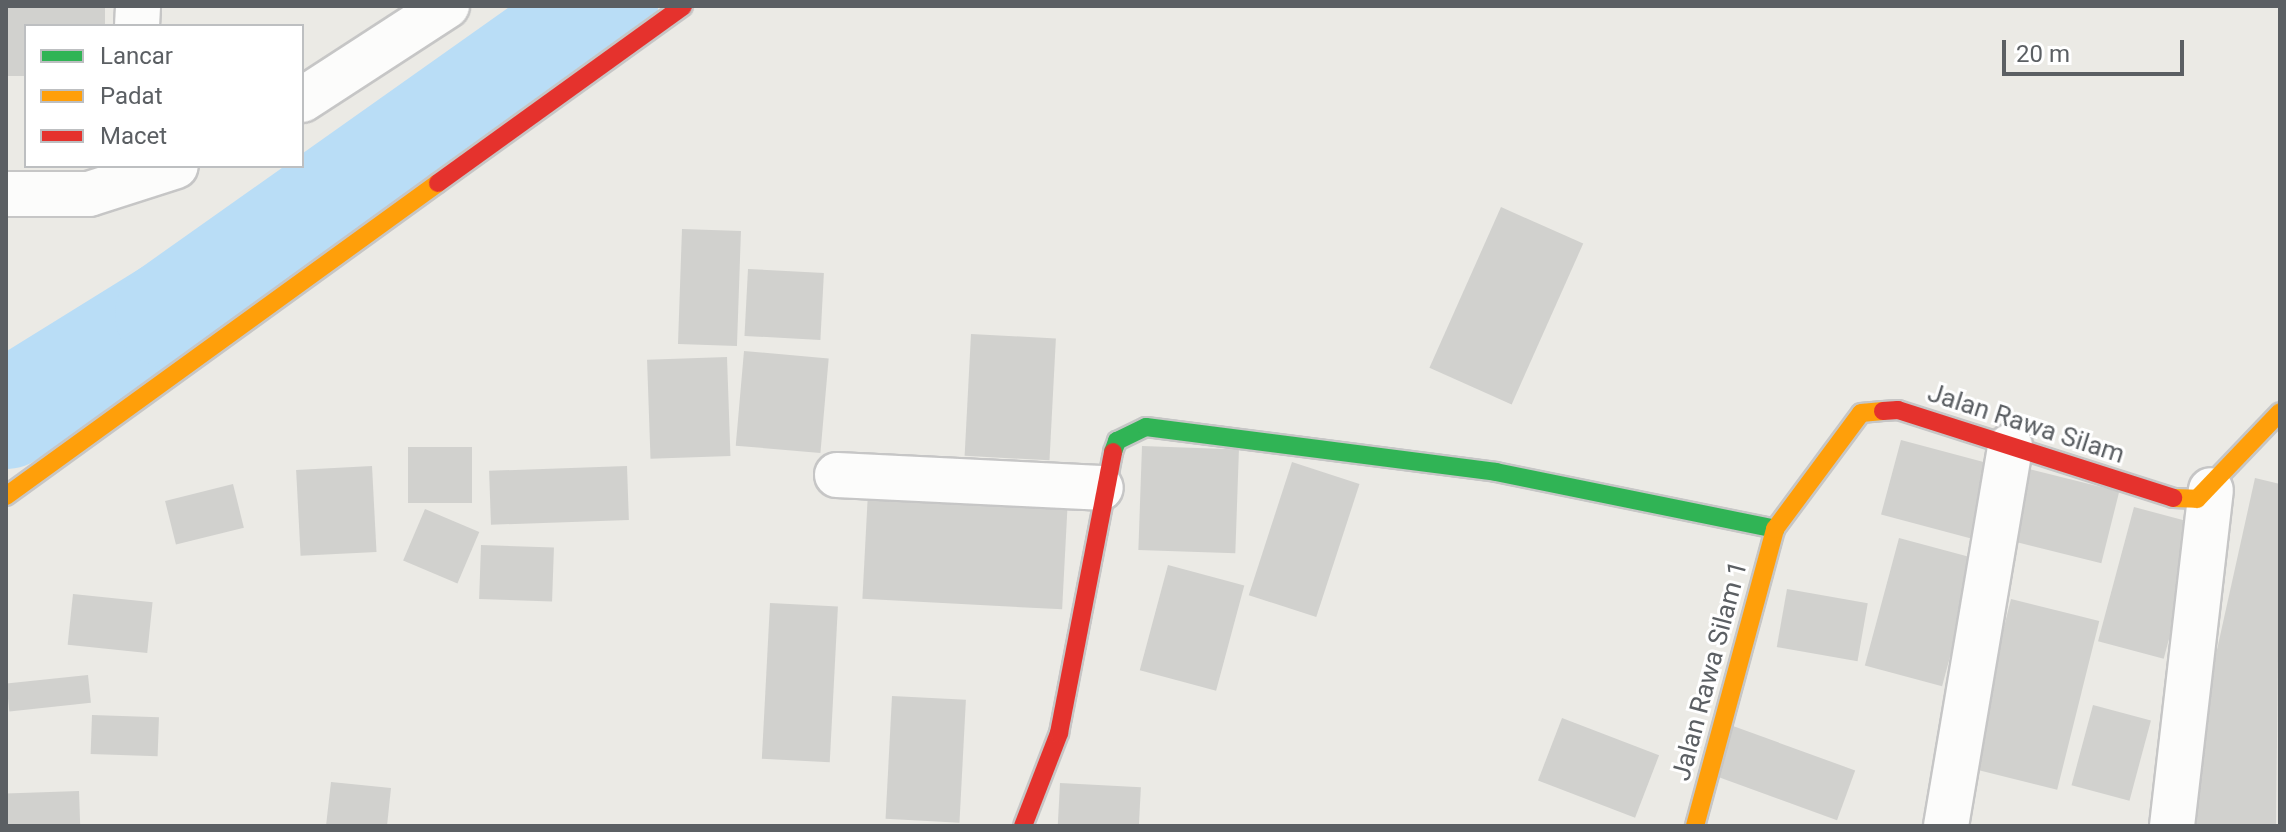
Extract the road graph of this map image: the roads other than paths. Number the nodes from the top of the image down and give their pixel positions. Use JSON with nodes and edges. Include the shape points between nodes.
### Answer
{"nodes":[{"id":1,"x":447,"y":6,"type":"edge"},
{"id":2,"x":683,"y":6,"type":"edge"},
{"id":3,"x":304,"y":99,"type":"edge"},
{"id":4,"x":167,"y":168,"type":"edge"},
{"id":5,"x":134,"y":175,"type":"edge"},
{"id":6,"x":6,"y":194,"type":"edge"},
{"id":7,"x":2280,"y":412,"type":"edge"},
{"id":8,"x":2010,"y":446,"type":"junction"},
{"id":9,"x":837,"y":475,"type":"dead end"},
{"id":10,"x":1101,"y":488,"type":"junction"},
{"id":11,"x":2211,"y":490,"type":"junction"},
{"id":12,"x":6,"y":496,"type":"edge"},
{"id":13,"x":1775,"y":529,"type":"junction"},
{"id":14,"x":1023,"y":826,"type":"edge"},
{"id":15,"x":1695,"y":826,"type":"edge"},
{"id":16,"x":1946,"y":826,"type":"edge"},
{"id":17,"x":2172,"y":826,"type":"edge"}],
"edges":[{"from":1,"to":3,"type":"street"},
{"from":2,"to":12,"type":"street"},
{"from":4,"to":5,"type":"street"},
{"from":5,"to":6,"type":"street","via":[[89,194]]},
{"from":7,"to":11,"type":"street"},
{"from":8,"to":11,"type":"street","name":"Jalan Rawa Silam","via":[[2176,499],[2197,499]]},
{"from":8,"to":13,"type":"street","name":"Jalan Rawa Silam","via":[[1898,410],[1861,413]]},
{"from":8,"to":16,"type":"street"},
{"from":9,"to":10,"type":"street"},
{"from":10,"to":13,"type":"street","via":[[1117,441],[1146,427],[1496,472]]},
{"from":10,"to":14,"type":"street","via":[[1059,733]]},
{"from":11,"to":17,"type":"street"},
{"from":13,"to":15,"type":"street","name":"Jalan Rawa Silam 1"}]}
